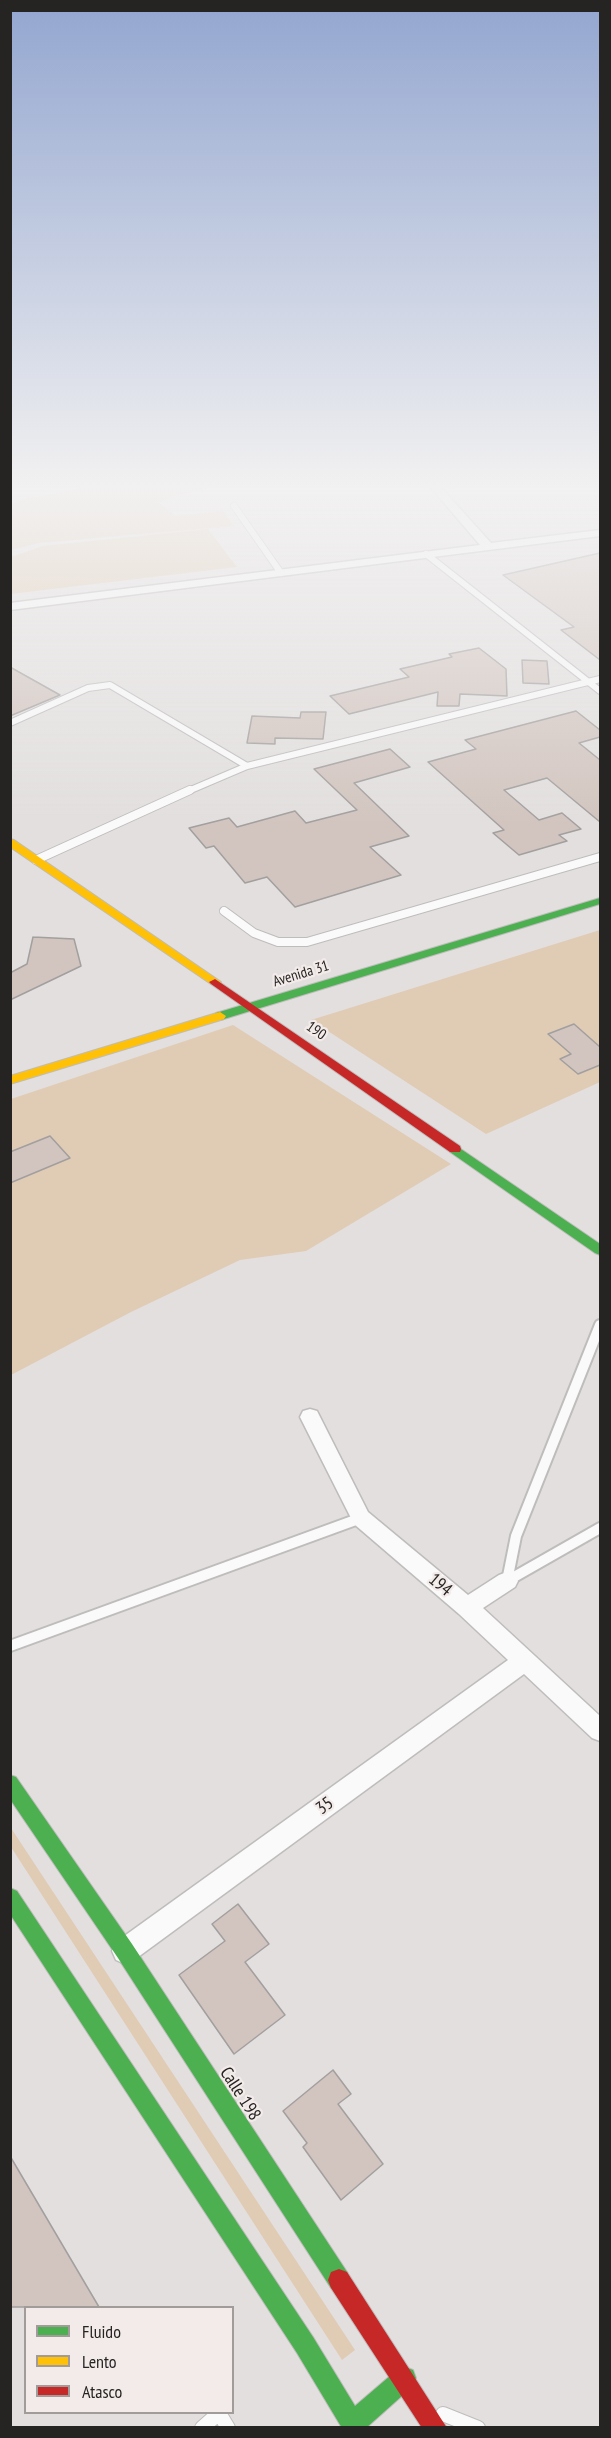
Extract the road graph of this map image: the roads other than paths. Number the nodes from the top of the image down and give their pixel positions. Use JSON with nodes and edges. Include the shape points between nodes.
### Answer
{"nodes":[{"id":1,"x":92,"y":597,"type":"edge"},
{"id":2,"x":479,"y":597,"type":"edge"},
{"id":3,"x":10,"y":607,"type":"edge"},
{"id":4,"x":600,"y":679,"type":"edge"},
{"id":5,"x":589,"y":682,"type":"junction"},
{"id":6,"x":600,"y":691,"type":"edge"},
{"id":7,"x":10,"y":723,"type":"edge"},
{"id":8,"x":247,"y":766,"type":"junction"},
{"id":9,"x":10,"y":842,"type":"edge"},
{"id":10,"x":600,"y":857,"type":"edge"},
{"id":11,"x":36,"y":860,"type":"junction"},
{"id":12,"x":600,"y":900,"type":"edge"},
{"id":13,"x":224,"y":911,"type":"dead end"},
{"id":14,"x":251,"y":1006,"type":"junction"},
{"id":15,"x":10,"y":1080,"type":"edge"},
{"id":16,"x":600,"y":1251,"type":"edge"},
{"id":17,"x":600,"y":1325,"type":"edge"},
{"id":18,"x":310,"y":1418,"type":"dead end"},
{"id":19,"x":361,"y":1518,"type":"junction"},
{"id":20,"x":600,"y":1528,"type":"edge"},
{"id":21,"x":507,"y":1581,"type":"junction"},
{"id":22,"x":467,"y":1607,"type":"junction"},
{"id":23,"x":10,"y":1646,"type":"edge"},
{"id":24,"x":524,"y":1660,"type":"junction"},
{"id":25,"x":600,"y":1731,"type":"edge"},
{"id":26,"x":10,"y":1782,"type":"edge"},
{"id":27,"x":10,"y":1897,"type":"edge"},
{"id":28,"x":125,"y":1951,"type":"junction"},
{"id":29,"x":405,"y":2378,"type":"junction"},
{"id":30,"x":423,"y":2406,"type":"junction"},
{"id":31,"x":218,"y":2414,"type":"edge"},
{"id":32,"x":220,"y":2414,"type":"edge"},
{"id":33,"x":353,"y":2425,"type":"edge"},
{"id":34,"x":202,"y":2427,"type":"edge"},
{"id":35,"x":228,"y":2427,"type":"edge"},
{"id":36,"x":436,"y":2427,"type":"edge"},
{"id":37,"x":478,"y":2427,"type":"edge"}],
"edges":[{"from":1,"to":3,"type":"street"},
{"from":2,"to":5,"type":"lane"},
{"from":4,"to":5,"type":"lane"},
{"from":5,"to":6,"type":"lane"},
{"from":5,"to":8,"type":"lane"},
{"from":7,"to":8,"type":"lane","via":[[88,688],[110,685]]},
{"from":8,"to":11,"type":"lane"},
{"from":9,"to":11,"type":"main road","name":"190"},
{"from":10,"to":13,"type":"lane","via":[[307,942],[278,942],[254,933]]},
{"from":11,"to":14,"type":"main road","name":"190"},
{"from":12,"to":14,"type":"main road","name":"Avenida 31"},
{"from":14,"to":15,"type":"main road","name":"Avenida 31"},
{"from":14,"to":16,"type":"main road","name":"190"},
{"from":17,"to":21,"type":"lane","via":[[516,1536]]},
{"from":18,"to":19,"type":"street","name":"194"},
{"from":19,"to":22,"type":"street","name":"194"},
{"from":19,"to":23,"type":"lane"},
{"from":20,"to":21,"type":"lane"},
{"from":21,"to":22,"type":"street"},
{"from":22,"to":24,"type":"street","name":"194"},
{"from":24,"to":25,"type":"street","name":"194"},
{"from":24,"to":28,"type":"street","name":"35"},
{"from":26,"to":28,"type":"main road","name":"Calle 198"},
{"from":27,"to":33,"type":"main road","via":[[305,2345]]},
{"from":28,"to":29,"type":"main road","name":"Calle 198"},
{"from":29,"to":30,"type":"main road","name":"Calle 198"},
{"from":29,"to":33,"type":"main road"},
{"from":30,"to":36,"type":"main road","name":"Calle 198"},
{"from":30,"to":37,"type":"lane"},
{"from":31,"to":34,"type":"lane"},
{"from":32,"to":35,"type":"lane"}]}
